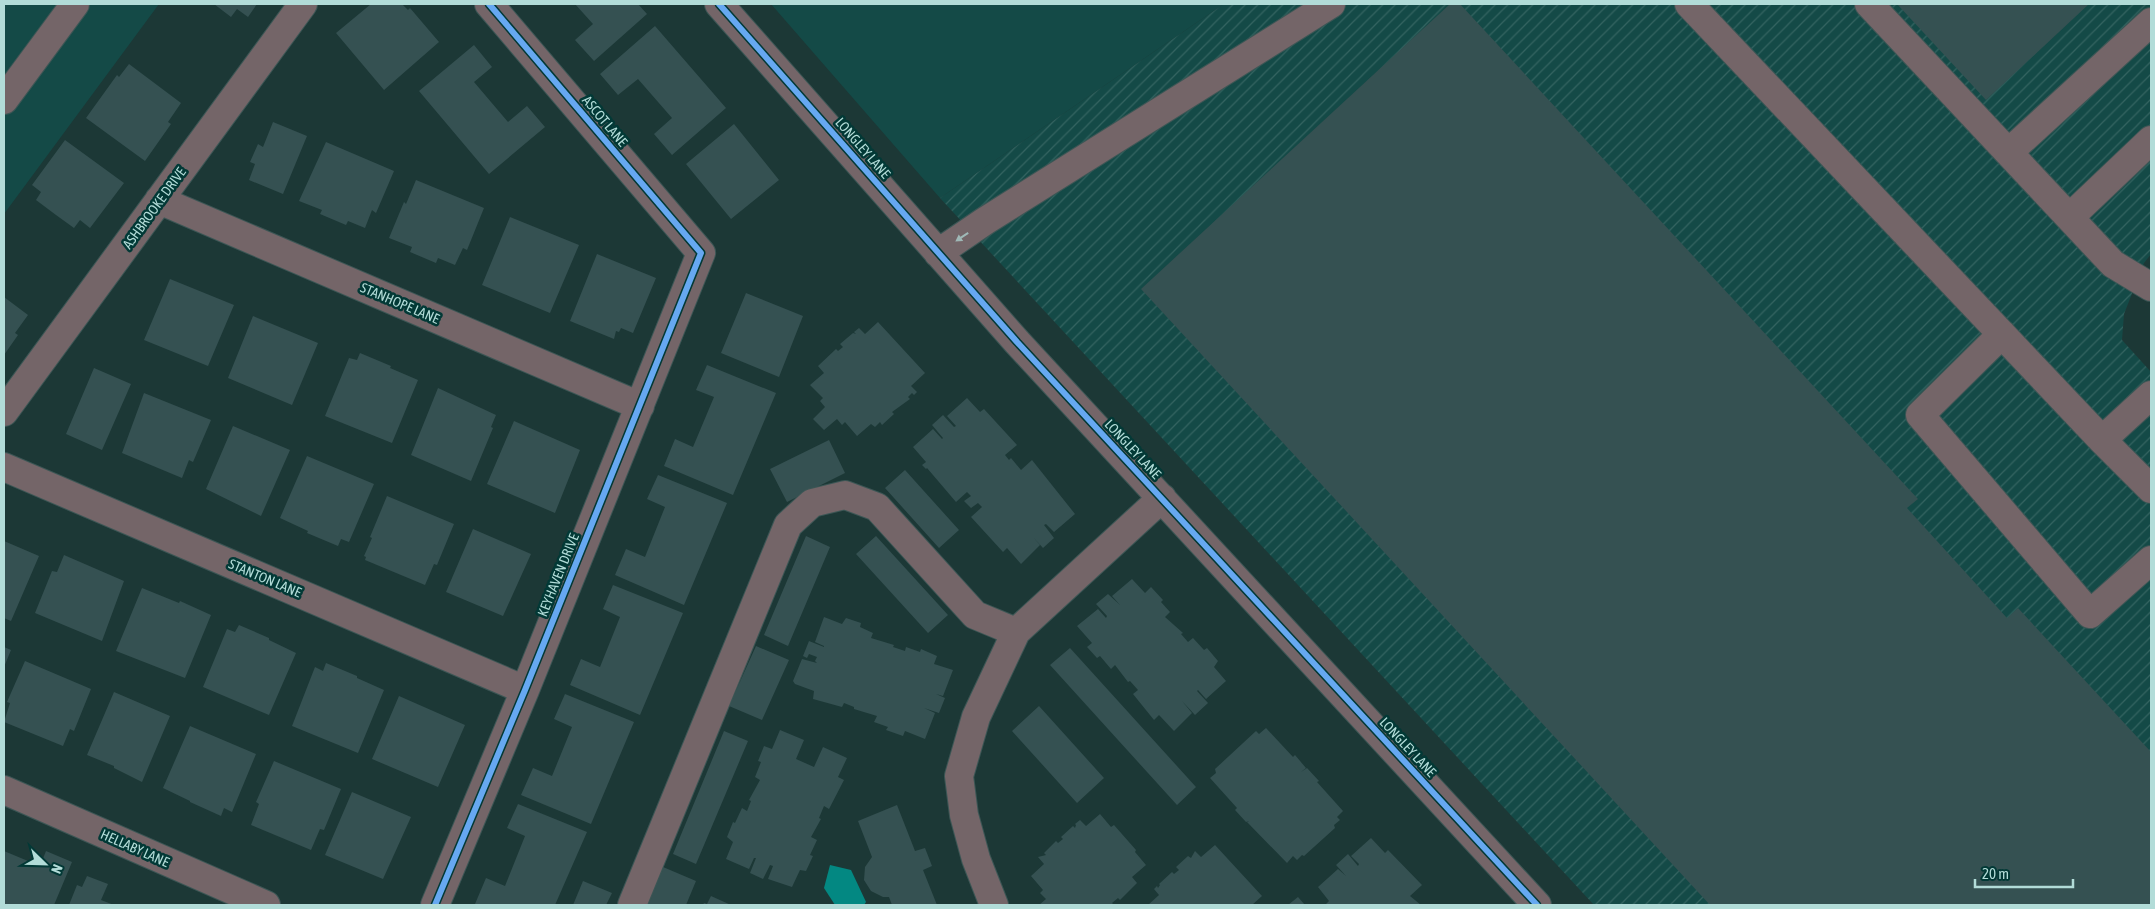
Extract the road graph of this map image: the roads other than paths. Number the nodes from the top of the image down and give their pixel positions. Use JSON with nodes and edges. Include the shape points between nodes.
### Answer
{"nodes":[{"id":1,"x":75,"y":4,"type":"edge"},
{"id":2,"x":304,"y":4,"type":"edge"},
{"id":3,"x":489,"y":4,"type":"edge"},
{"id":4,"x":719,"y":4,"type":"edge"},
{"id":5,"x":1332,"y":4,"type":"edge"},
{"id":6,"x":1689,"y":4,"type":"edge"},
{"id":7,"x":1870,"y":4,"type":"edge"},
{"id":8,"x":2151,"y":22,"type":"edge"},
{"id":9,"x":4,"y":100,"type":"edge"},
{"id":10,"x":2151,"y":140,"type":"edge"},
{"id":11,"x":2009,"y":152,"type":"junction"},
{"id":12,"x":159,"y":200,"type":"junction"},
{"id":13,"x":2070,"y":217,"type":"junction"},
{"id":14,"x":938,"y":253,"type":"junction"},
{"id":15,"x":701,"y":254,"type":"joint"},
{"id":16,"x":2151,"y":286,"type":"edge"},
{"id":17,"x":2002,"y":334,"type":"junction"},
{"id":18,"x":2151,"y":395,"type":"edge"},
{"id":19,"x":640,"y":406,"type":"junction"},
{"id":20,"x":4,"y":412,"type":"edge"},
{"id":21,"x":2102,"y":440,"type":"junction"},
{"id":22,"x":4,"y":467,"type":"edge"},
{"id":23,"x":2151,"y":489,"type":"edge"},
{"id":24,"x":1162,"y":498,"type":"junction"},
{"id":25,"x":2151,"y":560,"type":"edge"},
{"id":26,"x":1016,"y":632,"type":"junction"},
{"id":27,"x":525,"y":690,"type":"junction"},
{"id":28,"x":4,"y":790,"type":"edge"},
{"id":29,"x":266,"y":905,"type":"edge"},
{"id":30,"x":435,"y":905,"type":"edge"},
{"id":31,"x":632,"y":905,"type":"edge"},
{"id":32,"x":994,"y":905,"type":"edge"},
{"id":33,"x":1537,"y":905,"type":"edge"}],
"edges":[{"from":1,"to":9,"type":"street"},
{"from":2,"to":12,"type":"street","name":"ASHBROOKE DRIVE"},
{"from":3,"to":15,"type":"street","name":"ASCOT LANE"},
{"from":4,"to":14,"type":"street","name":"LONGLEY LANE"},
{"from":5,"to":14,"type":"street","one_way":true},
{"from":6,"to":17,"type":"street"},
{"from":7,"to":11,"type":"street"},
{"from":8,"to":11,"type":"street"},
{"from":10,"to":13,"type":"street"},
{"from":11,"to":13,"type":"street"},
{"from":12,"to":19,"type":"street","name":"STANHOPE LANE"},
{"from":12,"to":20,"type":"street","name":"ASHBROOKE DRIVE"},
{"from":13,"to":16,"type":"street","via":[[2113,264]]},
{"from":14,"to":24,"type":"street","name":"LONGLEY LANE"},
{"from":15,"to":19,"type":"street","name":"KEYHAVEN DRIVE"},
{"from":17,"to":21,"type":"street"},
{"from":17,"to":25,"type":"street","via":[[1920,414],[2090,614]]},
{"from":18,"to":21,"type":"street"},
{"from":19,"to":27,"type":"street","name":"KEYHAVEN DRIVE"},
{"from":21,"to":23,"type":"street"},
{"from":22,"to":27,"type":"street","name":"STANTON LANE"},
{"from":24,"to":26,"type":"street"},
{"from":24,"to":33,"type":"street","name":"LONGLEY LANE"},
{"from":26,"to":31,"type":"street","via":[[975,615],[877,507],[845,495],[812,503],[788,525]]},
{"from":26,"to":32,"type":"street","via":[[976,717],[959,776],[964,815],[976,860]]},
{"from":27,"to":30,"type":"street","name":"KEYHAVEN DRIVE"},
{"from":28,"to":29,"type":"street","name":"HELLABY LANE"}]}
